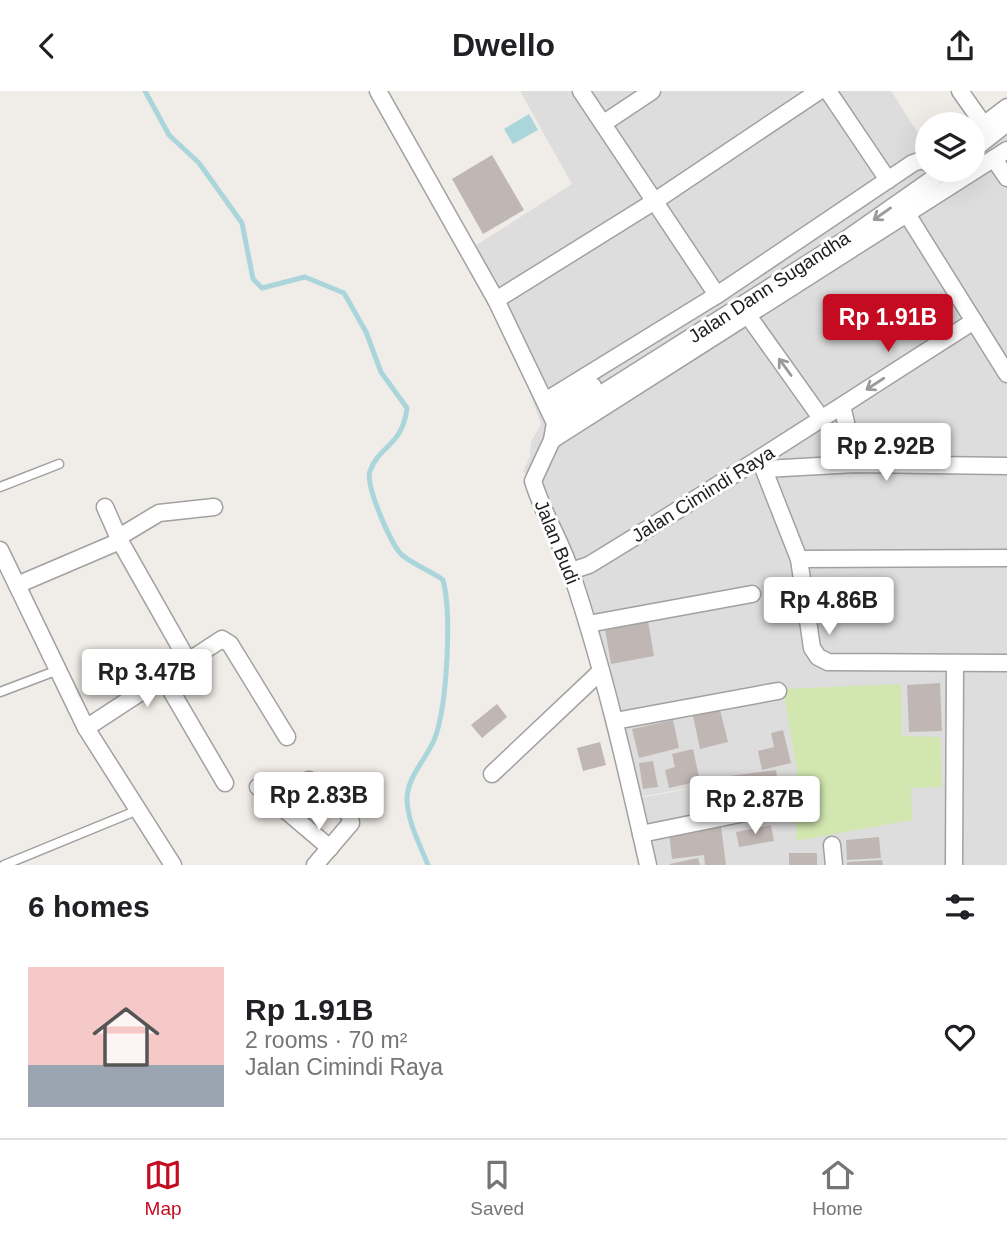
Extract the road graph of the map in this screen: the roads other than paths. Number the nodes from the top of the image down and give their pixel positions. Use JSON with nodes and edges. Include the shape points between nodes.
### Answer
{"nodes":[{"id":1,"x":378,"y":91,"type":"edge"},
{"id":2,"x":582,"y":91,"type":"edge"},
{"id":3,"x":652,"y":91,"type":"edge"},
{"id":4,"x":819,"y":91,"type":"edge"},
{"id":5,"x":828,"y":91,"type":"edge"},
{"id":6,"x":960,"y":91,"type":"edge"},
{"id":7,"x":1007,"y":107,"type":"edge"},
{"id":8,"x":970,"y":112,"type":"edge"},
{"id":9,"x":604,"y":123,"type":"junction"},
{"id":10,"x":1007,"y":123,"type":"edge"},
{"id":11,"x":985,"y":124,"type":"edge"},
{"id":12,"x":985,"y":140,"type":"edge"},
{"id":13,"x":1001,"y":155,"type":"edge"},
{"id":14,"x":915,"y":163,"type":"edge"},
{"id":15,"x":915,"y":174,"type":"edge"},
{"id":16,"x":1007,"y":178,"type":"edge"},
{"id":17,"x":888,"y":180,"type":"junction"},
{"id":18,"x":928,"y":182,"type":"edge"},
{"id":19,"x":655,"y":201,"type":"junction"},
{"id":20,"x":907,"y":214,"type":"junction"},
{"id":21,"x":717,"y":295,"type":"junction"},
{"id":22,"x":496,"y":300,"type":"junction"},
{"id":23,"x":748,"y":317,"type":"junction"},
{"id":24,"x":974,"y":321,"type":"junction"},
{"id":25,"x":1007,"y":374,"type":"edge"},
{"id":26,"x":842,"y":405,"type":"junction"},
{"id":27,"x":550,"y":412,"type":"junction"},
{"id":28,"x":821,"y":418,"type":"junction"},
{"id":29,"x":552,"y":440,"type":"junction"},
{"id":30,"x":59,"y":464,"type":"dead end"},
{"id":31,"x":856,"y":464,"type":"junction"},
{"id":32,"x":763,"y":465,"type":"junction"},
{"id":33,"x":1007,"y":466,"type":"edge"},
{"id":34,"x":0,"y":487,"type":"edge"},
{"id":35,"x":106,"y":507,"type":"dead end"},
{"id":36,"x":214,"y":507,"type":"dead end"},
{"id":37,"x":120,"y":539,"type":"junction"},
{"id":38,"x":0,"y":550,"type":"edge"},
{"id":39,"x":1007,"y":558,"type":"edge"},
{"id":40,"x":799,"y":559,"type":"junction"},
{"id":41,"x":571,"y":571,"type":"junction"},
{"id":42,"x":17,"y":585,"type":"junction"},
{"id":43,"x":752,"y":594,"type":"dead end"},
{"id":44,"x":588,"y":624,"type":"junction"},
{"id":45,"x":188,"y":661,"type":"junction"},
{"id":46,"x":1007,"y":663,"type":"edge"},
{"id":47,"x":955,"y":665,"type":"junction"},
{"id":48,"x":58,"y":670,"type":"junction"},
{"id":49,"x":601,"y":671,"type":"junction"},
{"id":50,"x":163,"y":677,"type":"junction"},
{"id":51,"x":778,"y":691,"type":"dead end"},
{"id":52,"x":0,"y":692,"type":"edge"},
{"id":53,"x":615,"y":721,"type":"junction"},
{"id":54,"x":86,"y":727,"type":"junction"},
{"id":55,"x":287,"y":737,"type":"dead end"},
{"id":56,"x":492,"y":774,"type":"dead end"},
{"id":57,"x":309,"y":780,"type":"dead end"},
{"id":58,"x":225,"y":783,"type":"dead end"},
{"id":59,"x":258,"y":787,"type":"dead end"},
{"id":60,"x":789,"y":804,"type":"dead end"},
{"id":61,"x":138,"y":810,"type":"junction"},
{"id":62,"x":641,"y":834,"type":"junction"},
{"id":63,"x":832,"y":845,"type":"dead end"},
{"id":64,"x":330,"y":848,"type":"junction"},
{"id":65,"x":4,"y":865,"type":"edge"},
{"id":66,"x":173,"y":865,"type":"edge"},
{"id":67,"x":315,"y":865,"type":"edge"},
{"id":68,"x":648,"y":865,"type":"edge"},
{"id":69,"x":834,"y":865,"type":"edge"},
{"id":70,"x":954,"y":865,"type":"edge"}],
"edges":[{"from":1,"to":22,"type":"street"},
{"from":2,"to":9,"type":"street"},
{"from":3,"to":9,"type":"street"},
{"from":4,"to":19,"type":"street"},
{"from":5,"to":17,"type":"street"},
{"from":6,"to":8,"type":"street"},
{"from":7,"to":11,"type":"street"},
{"from":9,"to":19,"type":"street"},
{"from":10,"to":12,"type":"street"},
{"from":13,"to":16,"type":"street"},
{"from":13,"to":20,"type":"street"},
{"from":14,"to":17,"type":"street"},
{"from":15,"to":27,"type":"street","name":"Jalan Dann Sugandha","via":[[678,333]]},
{"from":17,"to":21,"type":"street"},
{"from":18,"to":27,"type":"street","name":"Jalan Dann Sugandha","one_way":true,"via":[[848,237]]},
{"from":19,"to":21,"type":"street"},
{"from":19,"to":22,"type":"street"},
{"from":20,"to":23,"type":"street"},
{"from":20,"to":24,"type":"street"},
{"from":21,"to":27,"type":"street"},
{"from":22,"to":27,"type":"street"},
{"from":28,"to":23,"type":"street","one_way":true},
{"from":23,"to":29,"type":"street"},
{"from":24,"to":25,"type":"street"},
{"from":24,"to":26,"type":"street","name":"Jalan Cimindi Raya","one_way":true},
{"from":26,"to":28,"type":"street","name":"Jalan Cimindi Raya"},
{"from":26,"to":31,"type":"street"},
{"from":27,"to":29,"type":"street","name":"Jalan Budi"},
{"from":28,"to":32,"type":"street","name":"Jalan Cimindi Raya"},
{"from":29,"to":41,"type":"street","name":"Jalan Budi","via":[[533,481]]},
{"from":30,"to":34,"type":"lane"},
{"from":31,"to":32,"type":"street"},
{"from":31,"to":33,"type":"street"},
{"from":32,"to":40,"type":"street"},
{"from":32,"to":41,"type":"street","name":"Jalan Cimindi Raya"},
{"from":35,"to":37,"type":"street"},
{"from":36,"to":37,"type":"street","via":[[159,513]]},
{"from":37,"to":42,"type":"street"},
{"from":37,"to":45,"type":"street"},
{"from":38,"to":42,"type":"street"},
{"from":39,"to":40,"type":"street"},
{"from":40,"to":47,"type":"street","via":[[812,648],[818,657],[828,662]]},
{"from":41,"to":44,"type":"street","name":"Jalan Budi"},
{"from":42,"to":48,"type":"street"},
{"from":43,"to":44,"type":"street"},
{"from":44,"to":49,"type":"street","name":"Jalan Budi"},
{"from":45,"to":50,"type":"street"},
{"from":45,"to":55,"type":"street","via":[[222,639],[230,644]]},
{"from":46,"to":47,"type":"street"},
{"from":47,"to":70,"type":"street"},
{"from":48,"to":52,"type":"lane"},
{"from":48,"to":54,"type":"street"},
{"from":49,"to":53,"type":"street","name":"Jalan Budi"},
{"from":49,"to":56,"type":"street"},
{"from":50,"to":54,"type":"street"},
{"from":50,"to":58,"type":"street"},
{"from":51,"to":53,"type":"street"},
{"from":53,"to":62,"type":"street","name":"Jalan Budi"},
{"from":54,"to":61,"type":"street"},
{"from":57,"to":64,"type":"street","via":[[349,814],[351,823]]},
{"from":59,"to":64,"type":"street"},
{"from":60,"to":62,"type":"street"},
{"from":61,"to":65,"type":"lane"},
{"from":61,"to":66,"type":"street"},
{"from":62,"to":68,"type":"street","name":"Jalan Budi"},
{"from":63,"to":69,"type":"street"},
{"from":64,"to":67,"type":"street"}]}
